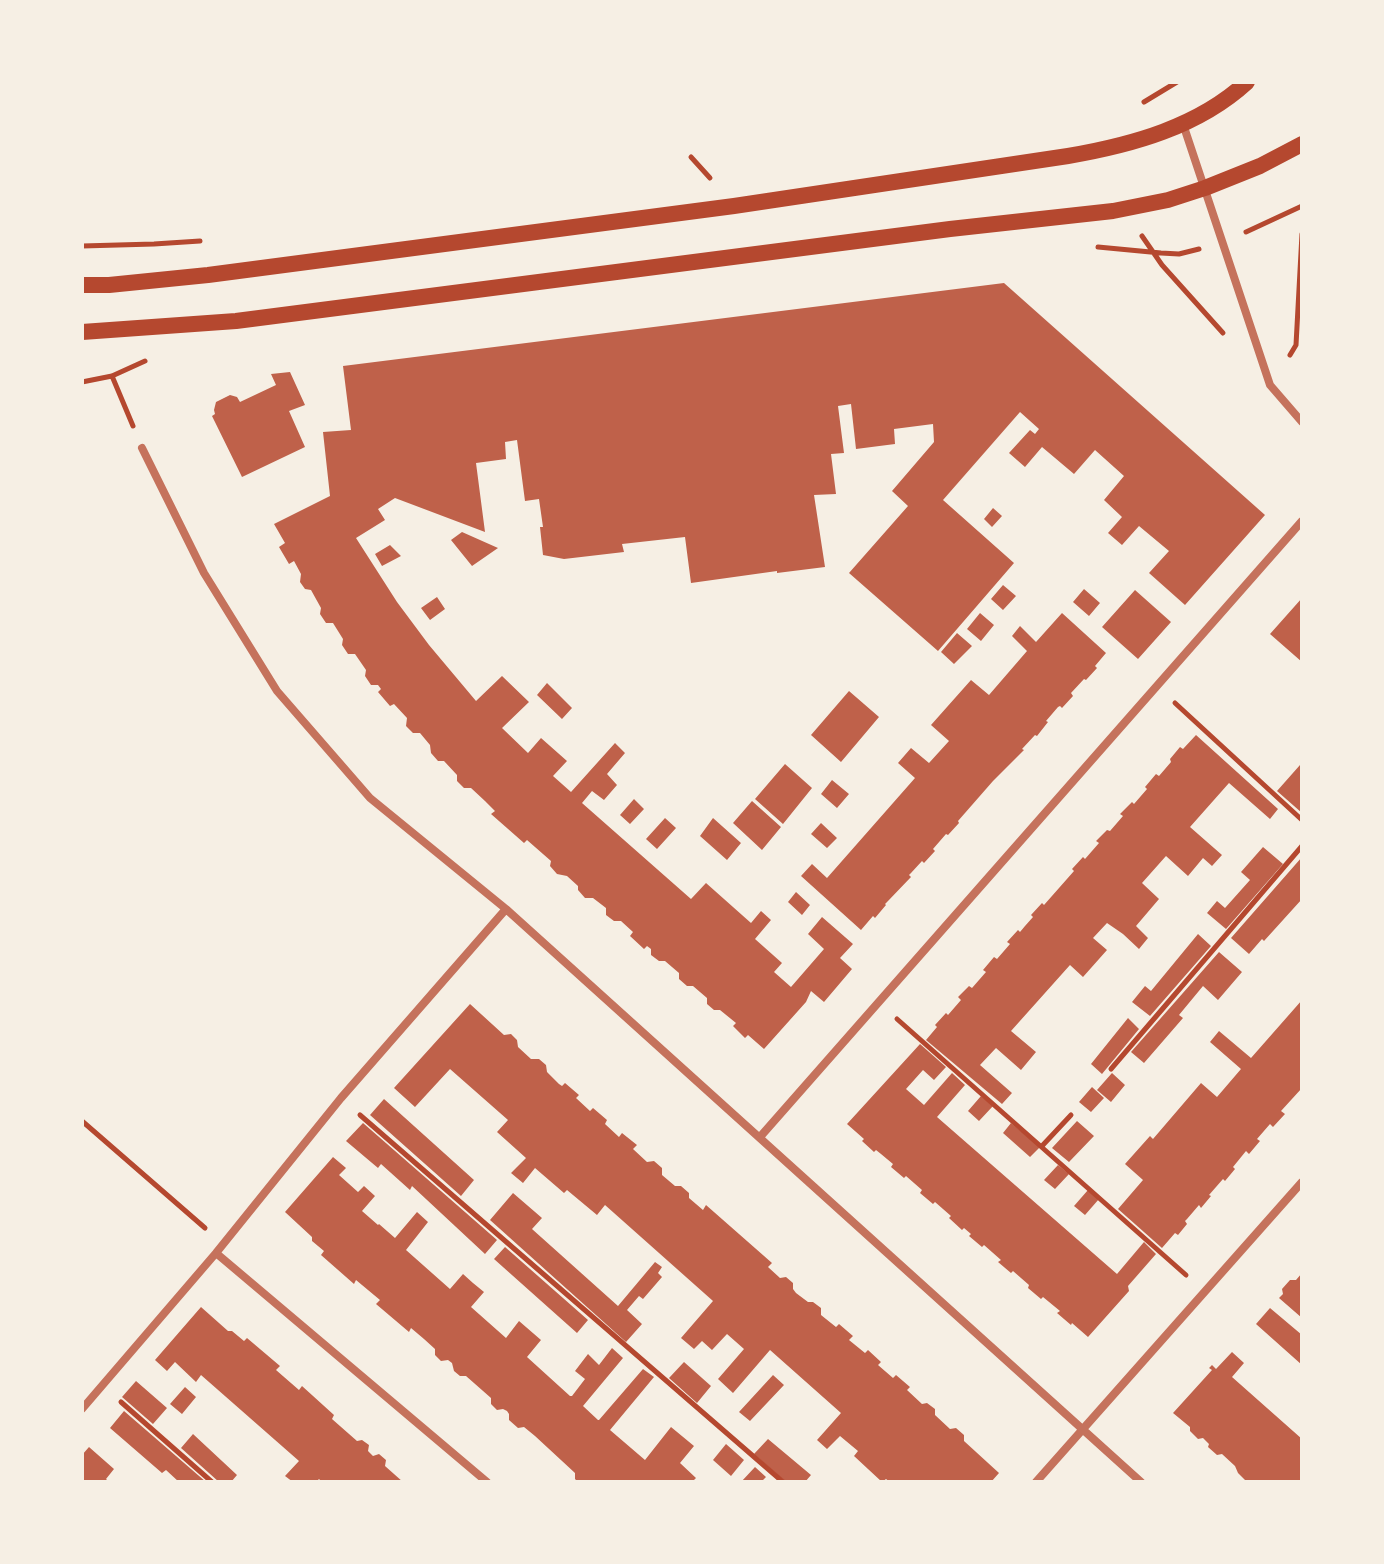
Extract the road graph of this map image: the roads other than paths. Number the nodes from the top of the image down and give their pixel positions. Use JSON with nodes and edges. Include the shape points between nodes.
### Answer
{"nodes":[{"id":1,"x":1247,"y":82,"type":"edge"},
{"id":2,"x":1183,"y":124,"type":"junction"},
{"id":3,"x":1302,"y":144,"type":"edge"},
{"id":4,"x":1205,"y":188,"type":"junction"},
{"id":5,"x":82,"y":285,"type":"edge"},
{"id":6,"x":82,"y":332,"type":"edge"},
{"id":7,"x":1302,"y":422,"type":"edge"},
{"id":8,"x":142,"y":448,"type":"road end"},
{"id":9,"x":1302,"y":521,"type":"edge"},
{"id":10,"x":506,"y":909,"type":"junction"},
{"id":11,"x":760,"y":1137,"type":"junction"},
{"id":12,"x":1302,"y":1182,"type":"edge"},
{"id":13,"x":216,"y":1253,"type":"junction"},
{"id":14,"x":82,"y":1409,"type":"edge"},
{"id":15,"x":1081,"y":1429,"type":"junction"},
{"id":16,"x":487,"y":1482,"type":"edge"},
{"id":17,"x":1036,"y":1482,"type":"edge"},
{"id":18,"x":1141,"y":1482,"type":"edge"}],
"edges":[{"from":1,"to":2,"type":"main road"},
{"from":2,"to":4,"type":"street"},
{"from":2,"to":5,"type":"main road","via":[[1105,150],[734,206],[208,275]]},
{"from":3,"to":4,"type":"main road"},
{"from":4,"to":6,"type":"main road","via":[[1113,211],[236,321]]},
{"from":4,"to":7,"type":"street","via":[[1270,385]]},
{"from":8,"to":10,"type":"street","via":[[204,573],[277,691],[370,798]]},
{"from":9,"to":11,"type":"street"},
{"from":10,"to":11,"type":"street"},
{"from":10,"to":13,"type":"street","via":[[341,1098]]},
{"from":11,"to":15,"type":"street"},
{"from":12,"to":15,"type":"street"},
{"from":13,"to":14,"type":"street"},
{"from":13,"to":16,"type":"street"},
{"from":15,"to":17,"type":"street"},
{"from":15,"to":18,"type":"street"}]}
